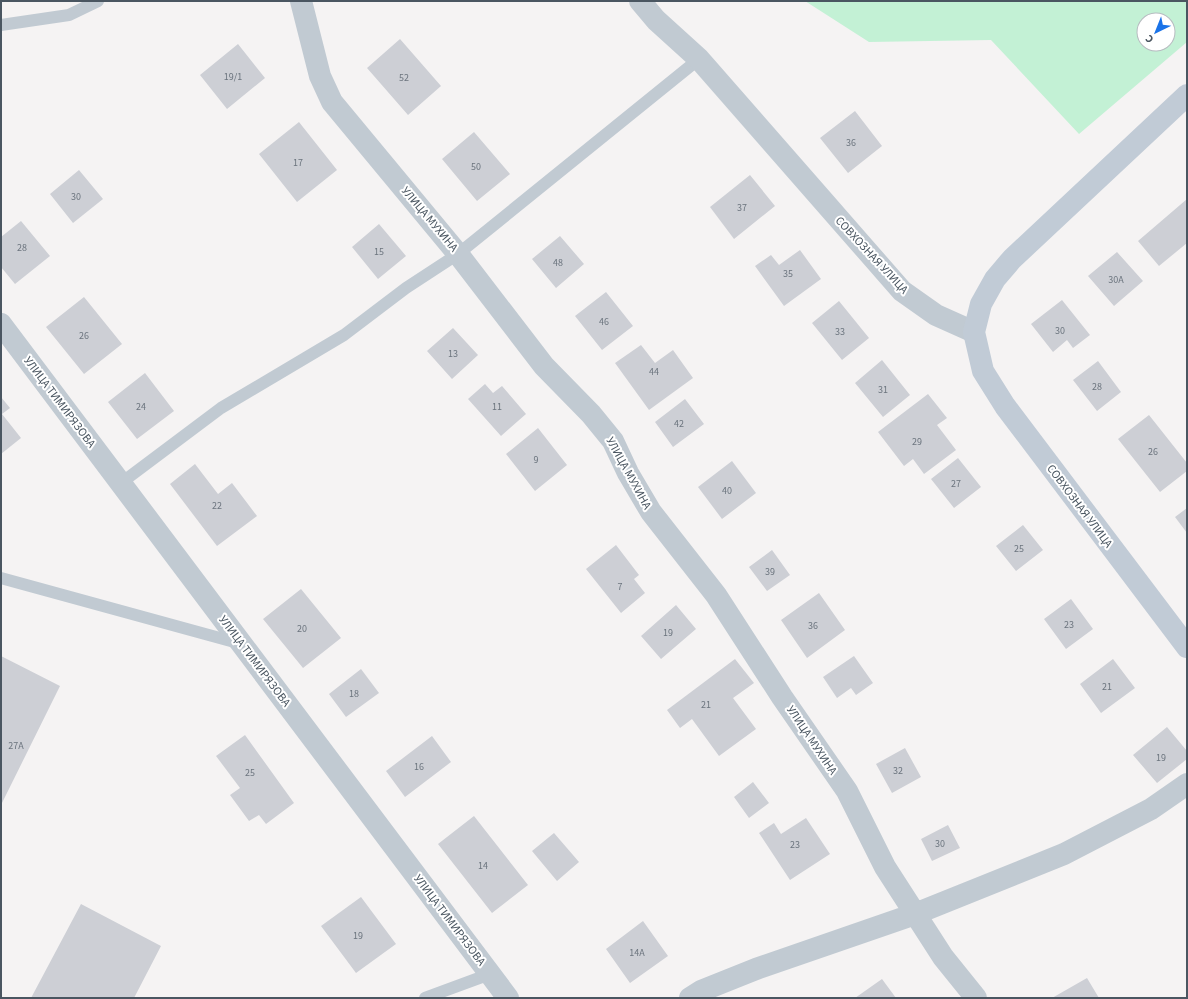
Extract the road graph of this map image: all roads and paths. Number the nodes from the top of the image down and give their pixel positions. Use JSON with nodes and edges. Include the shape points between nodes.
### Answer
{"nodes":[{"id":1,"x":98,"y":1,"type":"edge"},
{"id":2,"x":301,"y":1,"type":"edge"},
{"id":3,"x":640,"y":1,"type":"edge"},
{"id":4,"x":1,"y":25,"type":"edge"},
{"id":5,"x":699,"y":59,"type":"junction"},
{"id":6,"x":1187,"y":94,"type":"edge"},
{"id":7,"x":458,"y":254,"type":"junction"},
{"id":8,"x":1,"y":324,"type":"edge"},
{"id":9,"x":974,"y":332,"type":"junction"},
{"id":10,"x":121,"y":483,"type":"junction"},
{"id":11,"x":1,"y":578,"type":"edge"},
{"id":12,"x":241,"y":643,"type":"junction"},
{"id":13,"x":1187,"y":647,"type":"edge"},
{"id":14,"x":1187,"y":784,"type":"edge"},
{"id":15,"x":915,"y":914,"type":"junction"},
{"id":16,"x":490,"y":974,"type":"junction"},
{"id":17,"x":425,"y":998,"type":"edge"},
{"id":18,"x":508,"y":998,"type":"edge"},
{"id":19,"x":690,"y":998,"type":"edge"},
{"id":20,"x":976,"y":998,"type":"edge"}],
"edges":[{"from":1,"to":4,"type":"lane","via":[[69,15]]},
{"from":2,"to":7,"type":"street","name":"УЛИЦА МУХИНА","via":[[320,76],[332,102]]},
{"from":3,"to":5,"type":"street","name":"СОВХОЗНАЯ УЛИЦА","via":[[656,20]]},
{"from":5,"to":7,"type":"lane"},
{"from":5,"to":9,"type":"street","name":"СОВХОЗНАЯ УЛИЦА","via":[[902,291],[936,315]]},
{"from":6,"to":9,"type":"street","via":[[1012,259],[995,279],[981,304]]},
{"from":7,"to":10,"type":"lane","via":[[406,288],[344,335],[221,408]]},
{"from":7,"to":15,"type":"street","name":"УЛИЦА МУХИНА","via":[[544,366],[591,414],[613,441],[651,512],[716,595],[847,791],[885,867]]},
{"from":8,"to":10,"type":"street","name":"УЛИЦА ТИМИРЯЗОВА"},
{"from":9,"to":13,"type":"street","name":"СОВХОЗНАЯ УЛИЦА","via":[[983,370],[1005,406]]},
{"from":10,"to":12,"type":"street","name":"УЛИЦА ТИМИРЯЗОВА"},
{"from":11,"to":12,"type":"lane"},
{"from":12,"to":16,"type":"street","name":"УЛИЦА ТИМИРЯЗОВА"},
{"from":14,"to":15,"type":"street","via":[[1151,810],[1064,854]]},
{"from":15,"to":19,"type":"street","via":[[756,969]]},
{"from":15,"to":20,"type":"street","name":"УЛИЦА МУХИНА","via":[[943,957]]},
{"from":16,"to":17,"type":"lane"},
{"from":16,"to":18,"type":"street","name":"УЛИЦА ТИМИРЯЗОВА"}]}
